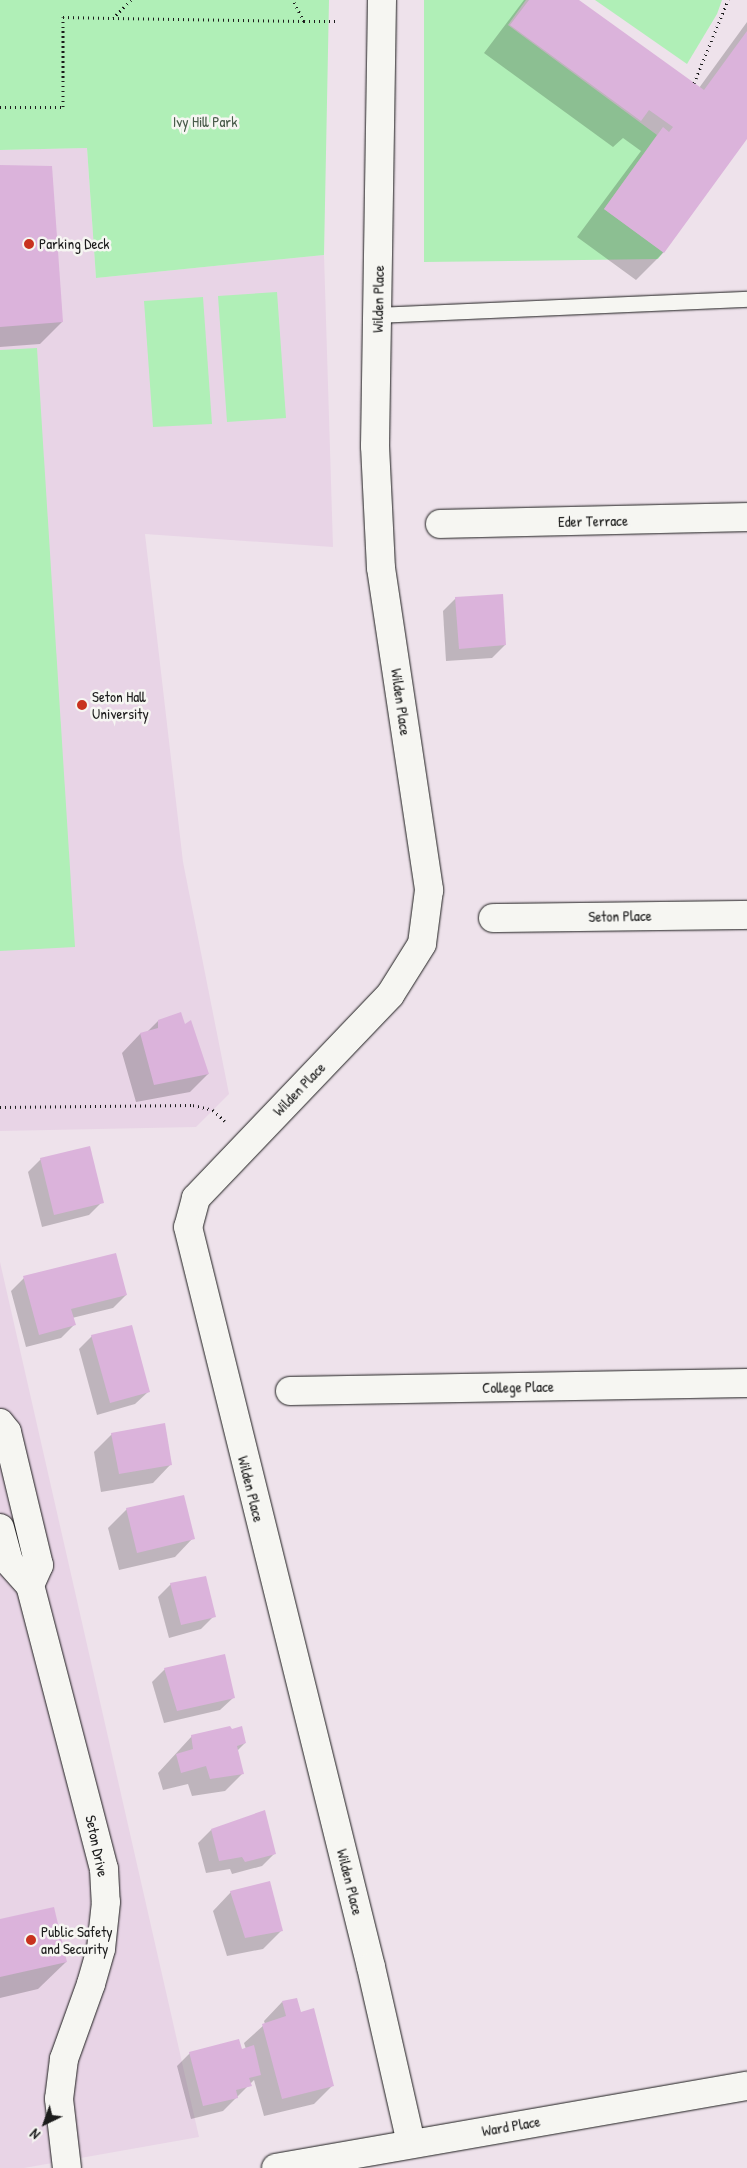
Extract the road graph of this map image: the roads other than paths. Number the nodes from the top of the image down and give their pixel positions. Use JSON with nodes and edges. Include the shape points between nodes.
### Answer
{"nodes":[{"id":1,"x":382,"y":8,"type":"edge"},
{"id":2,"x":747,"y":299,"type":"edge"},
{"id":3,"x":377,"y":315,"type":"junction"},
{"id":4,"x":747,"y":517,"type":"edge"},
{"id":5,"x":440,"y":524,"type":"dead end"},
{"id":6,"x":747,"y":915,"type":"edge"},
{"id":7,"x":493,"y":918,"type":"dead end"},
{"id":8,"x":747,"y":1383,"type":"edge"},
{"id":9,"x":290,"y":1391,"type":"dead end"},
{"id":10,"x":0,"y":1423,"type":"edge"},
{"id":11,"x":0,"y":1528,"type":"edge"},
{"id":12,"x":30,"y":1585,"type":"junction"},
{"id":13,"x":747,"y":2086,"type":"edge"},
{"id":14,"x":412,"y":2143,"type":"junction"},
{"id":15,"x":68,"y":2168,"type":"edge"},
{"id":16,"x":276,"y":2168,"type":"edge"}],
"edges":[{"from":1,"to":3,"type":"street","name":"Wilden Place"},
{"from":2,"to":3,"type":"lane"},
{"from":3,"to":14,"type":"street","name":"Wilden Place","via":[[375,446],[381,568],[428,890],[422,944],[390,995],[196,1198],[188,1227]]},
{"from":4,"to":5,"type":"street","name":"Eder Terrace"},
{"from":6,"to":7,"type":"street","name":"Seton Place"},
{"from":8,"to":9,"type":"street","name":"College Place"},
{"from":10,"to":12,"type":"street","via":[[7,1432],[39,1566]]},
{"from":11,"to":12,"type":"street","name":"Seton Drive","via":[[9,1562]]},
{"from":12,"to":15,"type":"street","name":"Seton Drive","via":[[104,1869],[106,1902],[101,1949],[64,2059],[59,2099]]},
{"from":13,"to":14,"type":"street","name":"Ward Place"},
{"from":14,"to":16,"type":"street","name":"Ward Place"}]}
